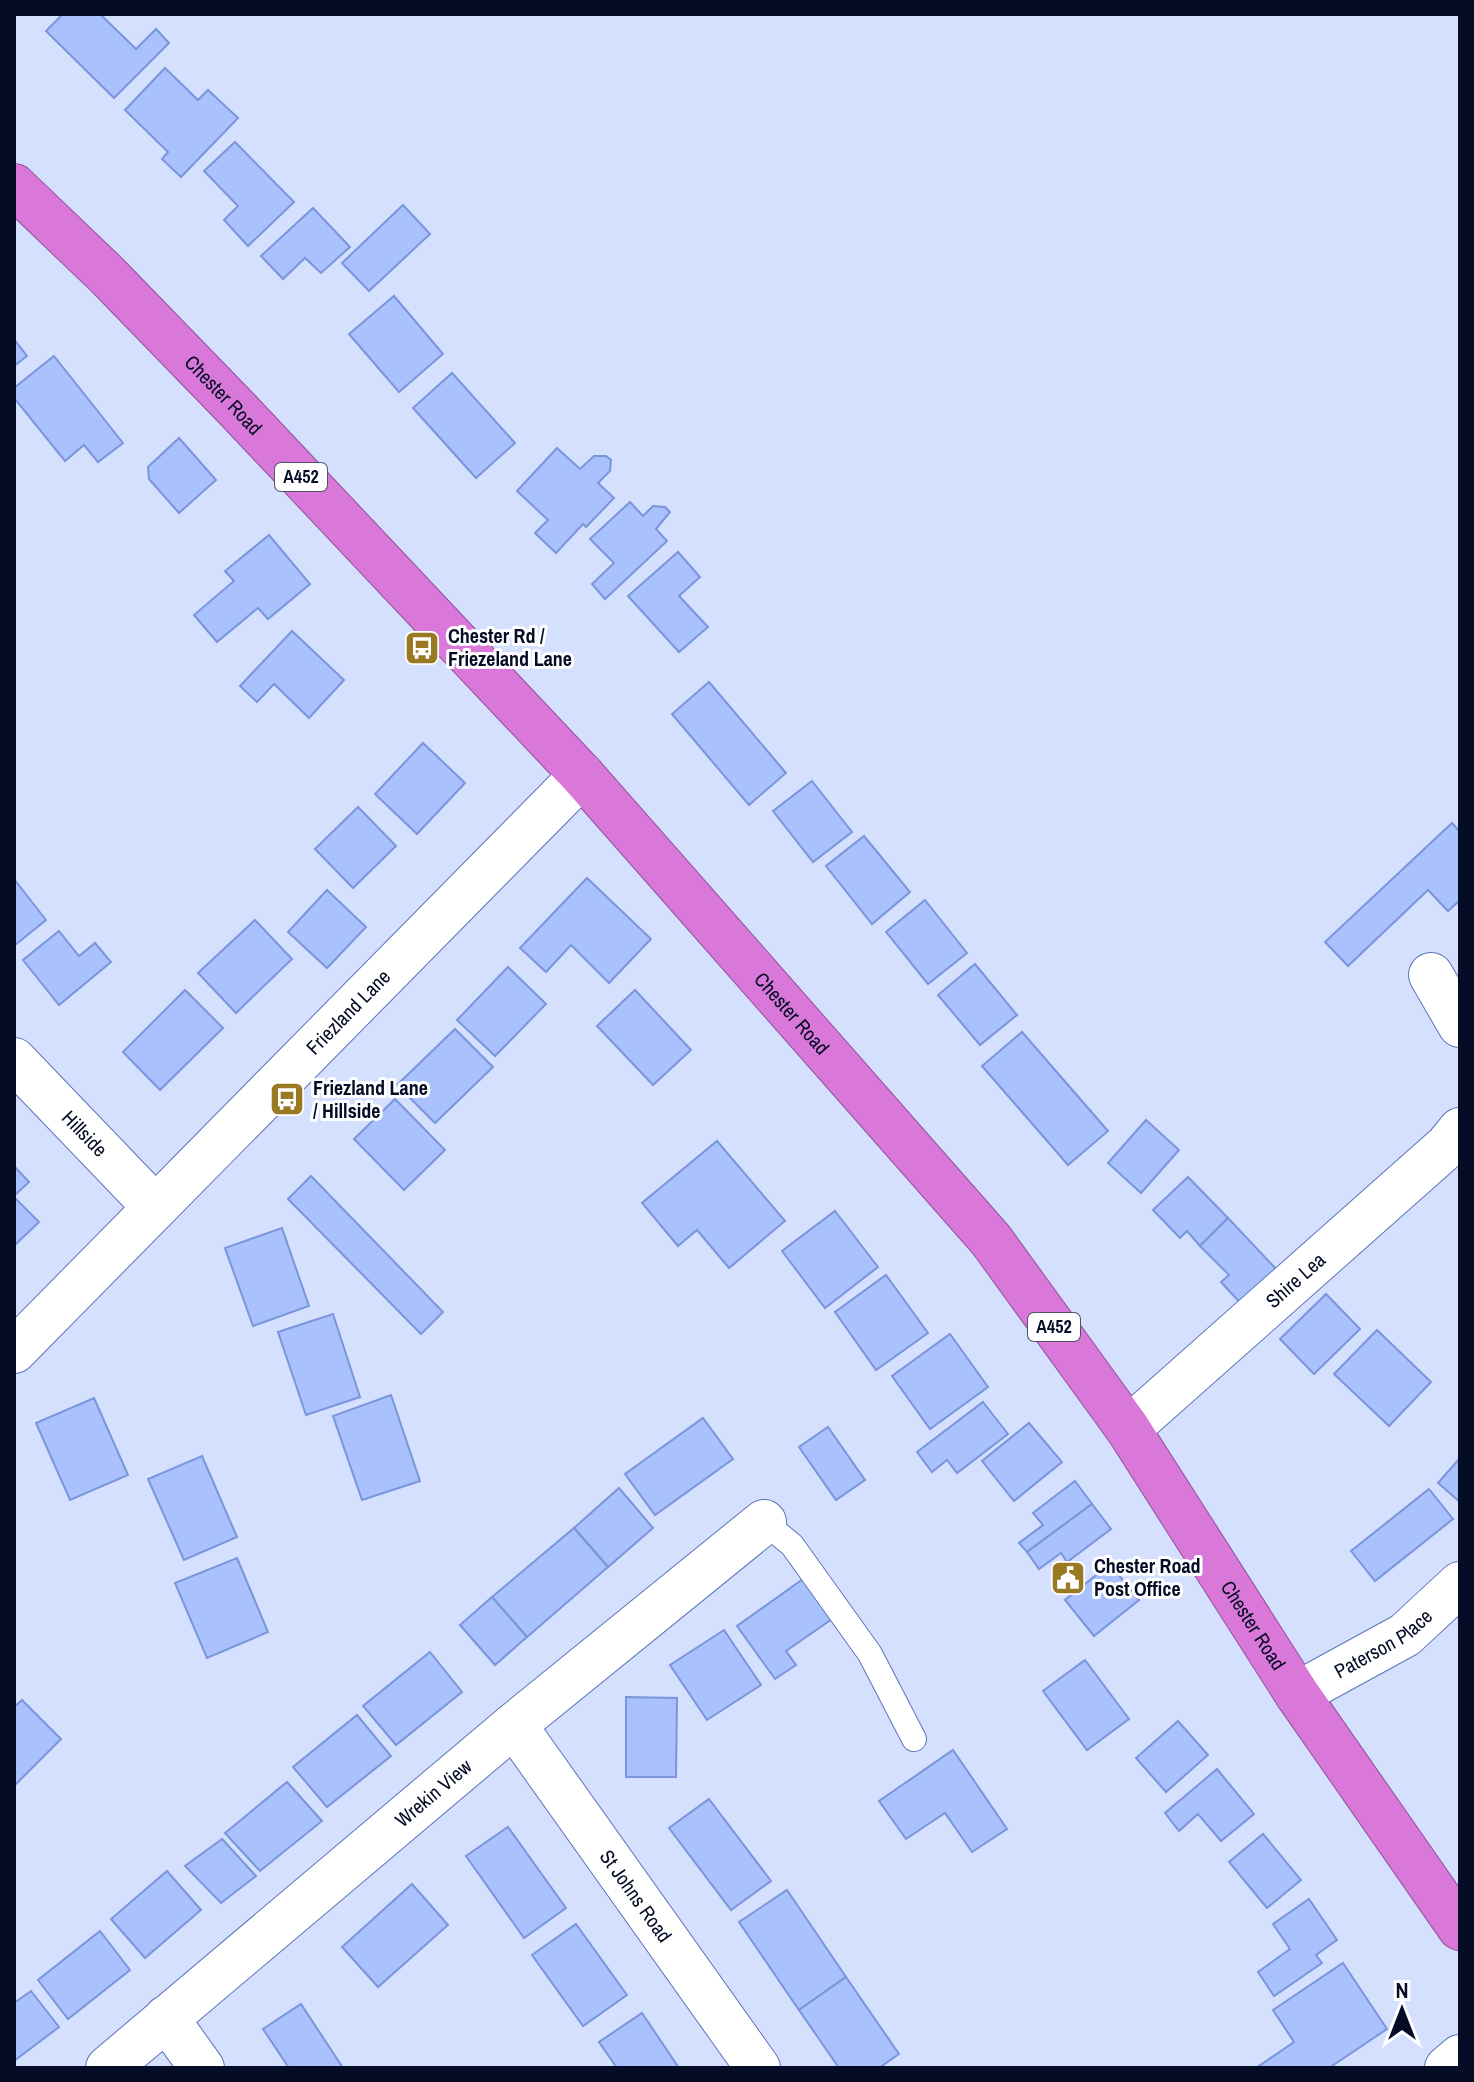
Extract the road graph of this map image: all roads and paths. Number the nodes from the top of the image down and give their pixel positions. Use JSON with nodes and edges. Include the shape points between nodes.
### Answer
{"nodes":[{"id":1,"x":14,"y":186,"type":"edge"},
{"id":2,"x":582,"y":775,"type":"junction"},
{"id":3,"x":1431,"y":975,"type":"dead end"},
{"id":4,"x":1460,"y":1025,"type":"edge"},
{"id":5,"x":14,"y":1060,"type":"edge"},
{"id":6,"x":1460,"y":1130,"type":"edge"},
{"id":7,"x":155,"y":1207,"type":"junction"},
{"id":8,"x":14,"y":1351,"type":"edge"},
{"id":9,"x":1128,"y":1429,"type":"junction"},
{"id":10,"x":764,"y":1522,"type":"joint"},
{"id":11,"x":1460,"y":1584,"type":"edge"},
{"id":12,"x":1297,"y":1694,"type":"junction"},
{"id":13,"x":514,"y":1725,"type":"junction"},
{"id":14,"x":914,"y":1739,"type":"dead end"},
{"id":15,"x":1460,"y":1928,"type":"edge"},
{"id":16,"x":166,"y":2018,"type":"junction"},
{"id":17,"x":1460,"y":2057,"type":"edge"},
{"id":18,"x":108,"y":2068,"type":"edge"},
{"id":19,"x":202,"y":2068,"type":"edge"},
{"id":20,"x":758,"y":2068,"type":"edge"},
{"id":21,"x":1447,"y":2068,"type":"edge"}],
"edges":[{"from":1,"to":2,"type":"highway","name":"Chester Road","number":"A452","via":[[238,410]]},
{"from":2,"to":7,"type":"street","name":"Friezland Lane"},
{"from":2,"to":9,"type":"highway","name":"Chester Road","number":"A452","via":[[991,1240]]},
{"from":3,"to":4,"type":"street"},
{"from":5,"to":7,"type":"street","name":"Hillside"},
{"from":6,"to":9,"type":"street","name":"Shire Lea"},
{"from":7,"to":8,"type":"street","name":"Friezland Lane"},
{"from":9,"to":12,"type":"highway","name":"Chester Road","number":"A452"},
{"from":10,"to":13,"type":"street","name":"Wrekin View"},
{"from":10,"to":14,"type":"lane","via":[[792,1545],[870,1654]]},
{"from":11,"to":12,"type":"street","name":"Paterson Place","via":[[1405,1635]]},
{"from":12,"to":15,"type":"highway","name":"Chester Road","number":"A452"},
{"from":13,"to":16,"type":"street","name":"Wrekin View"},
{"from":13,"to":20,"type":"street","name":"St Johns Road"},
{"from":16,"to":18,"type":"street","name":"Wrekin View"},
{"from":16,"to":19,"type":"street"},
{"from":17,"to":21,"type":"street"}]}
